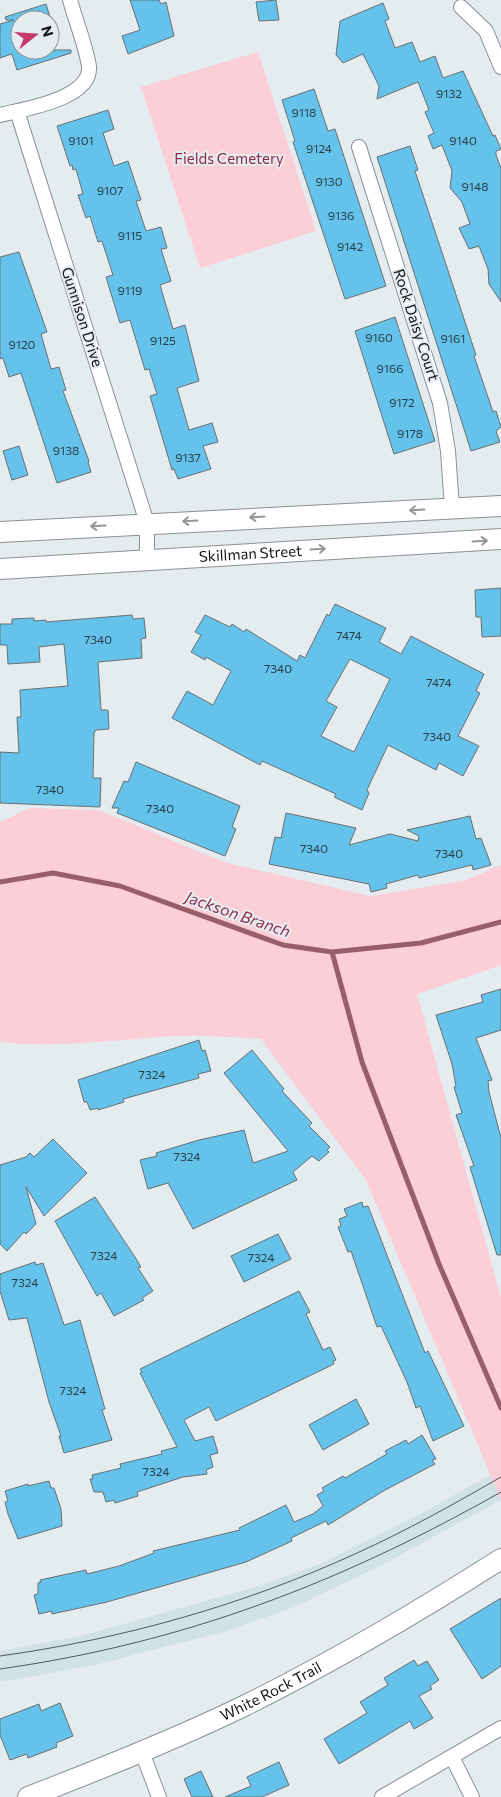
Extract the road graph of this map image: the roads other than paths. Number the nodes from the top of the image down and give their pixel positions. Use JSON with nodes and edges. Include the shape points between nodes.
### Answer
{"nodes":[{"id":1,"x":70,"y":0,"type":"edge"},
{"id":2,"x":461,"y":7,"type":"dead end"},
{"id":3,"x":501,"y":67,"type":"edge"},
{"id":4,"x":17,"y":111,"type":"junction"},
{"id":5,"x":0,"y":116,"type":"edge"},
{"id":6,"x":359,"y":147,"type":"dead end"},
{"id":7,"x":501,"y":506,"type":"edge"},
{"id":8,"x":452,"y":508,"type":"junction"},
{"id":9,"x":147,"y":524,"type":"junction"},
{"id":10,"x":0,"y":532,"type":"edge"},
{"id":11,"x":501,"y":540,"type":"edge"},
{"id":12,"x":147,"y":559,"type":"junction"},
{"id":13,"x":0,"y":569,"type":"edge"},
{"id":14,"x":501,"y":1559,"type":"edge"},
{"id":15,"x":501,"y":1728,"type":"edge"},
{"id":16,"x":142,"y":1752,"type":"junction"},
{"id":17,"x":452,"y":1757,"type":"junction"},
{"id":18,"x":28,"y":1797,"type":"edge"},
{"id":19,"x":159,"y":1797,"type":"edge"},
{"id":20,"x":382,"y":1797,"type":"edge"},
{"id":21,"x":472,"y":1797,"type":"edge"}],
"edges":[{"from":1,"to":4,"type":"street","via":[[89,68],[83,85],[72,95]]},
{"from":2,"to":3,"type":"street","via":[[486,31]]},
{"from":4,"to":5,"type":"street"},
{"from":4,"to":9,"type":"street","name":"Gunnison Drive"},
{"from":6,"to":8,"type":"street","name":"Rock Daisy Court","via":[[440,402],[448,450]]},
{"from":7,"to":8,"type":"main road"},
{"from":8,"to":9,"type":"main road","one_way":true},
{"from":9,"to":10,"type":"main road","one_way":true},
{"from":9,"to":12,"type":"street","name":"Gunnison Drive"},
{"from":12,"to":11,"type":"main road","name":"Skillman Street","one_way":true},
{"from":12,"to":13,"type":"main road","name":"Skillman Street"},
{"from":14,"to":16,"type":"main road","name":"White Rock Trail","via":[[445,1595],[300,1677]]},
{"from":15,"to":17,"type":"street"},
{"from":16,"to":18,"type":"main road","name":"White Rock Trail"},
{"from":16,"to":19,"type":"street"},
{"from":17,"to":20,"type":"street"},
{"from":17,"to":21,"type":"street"}]}
